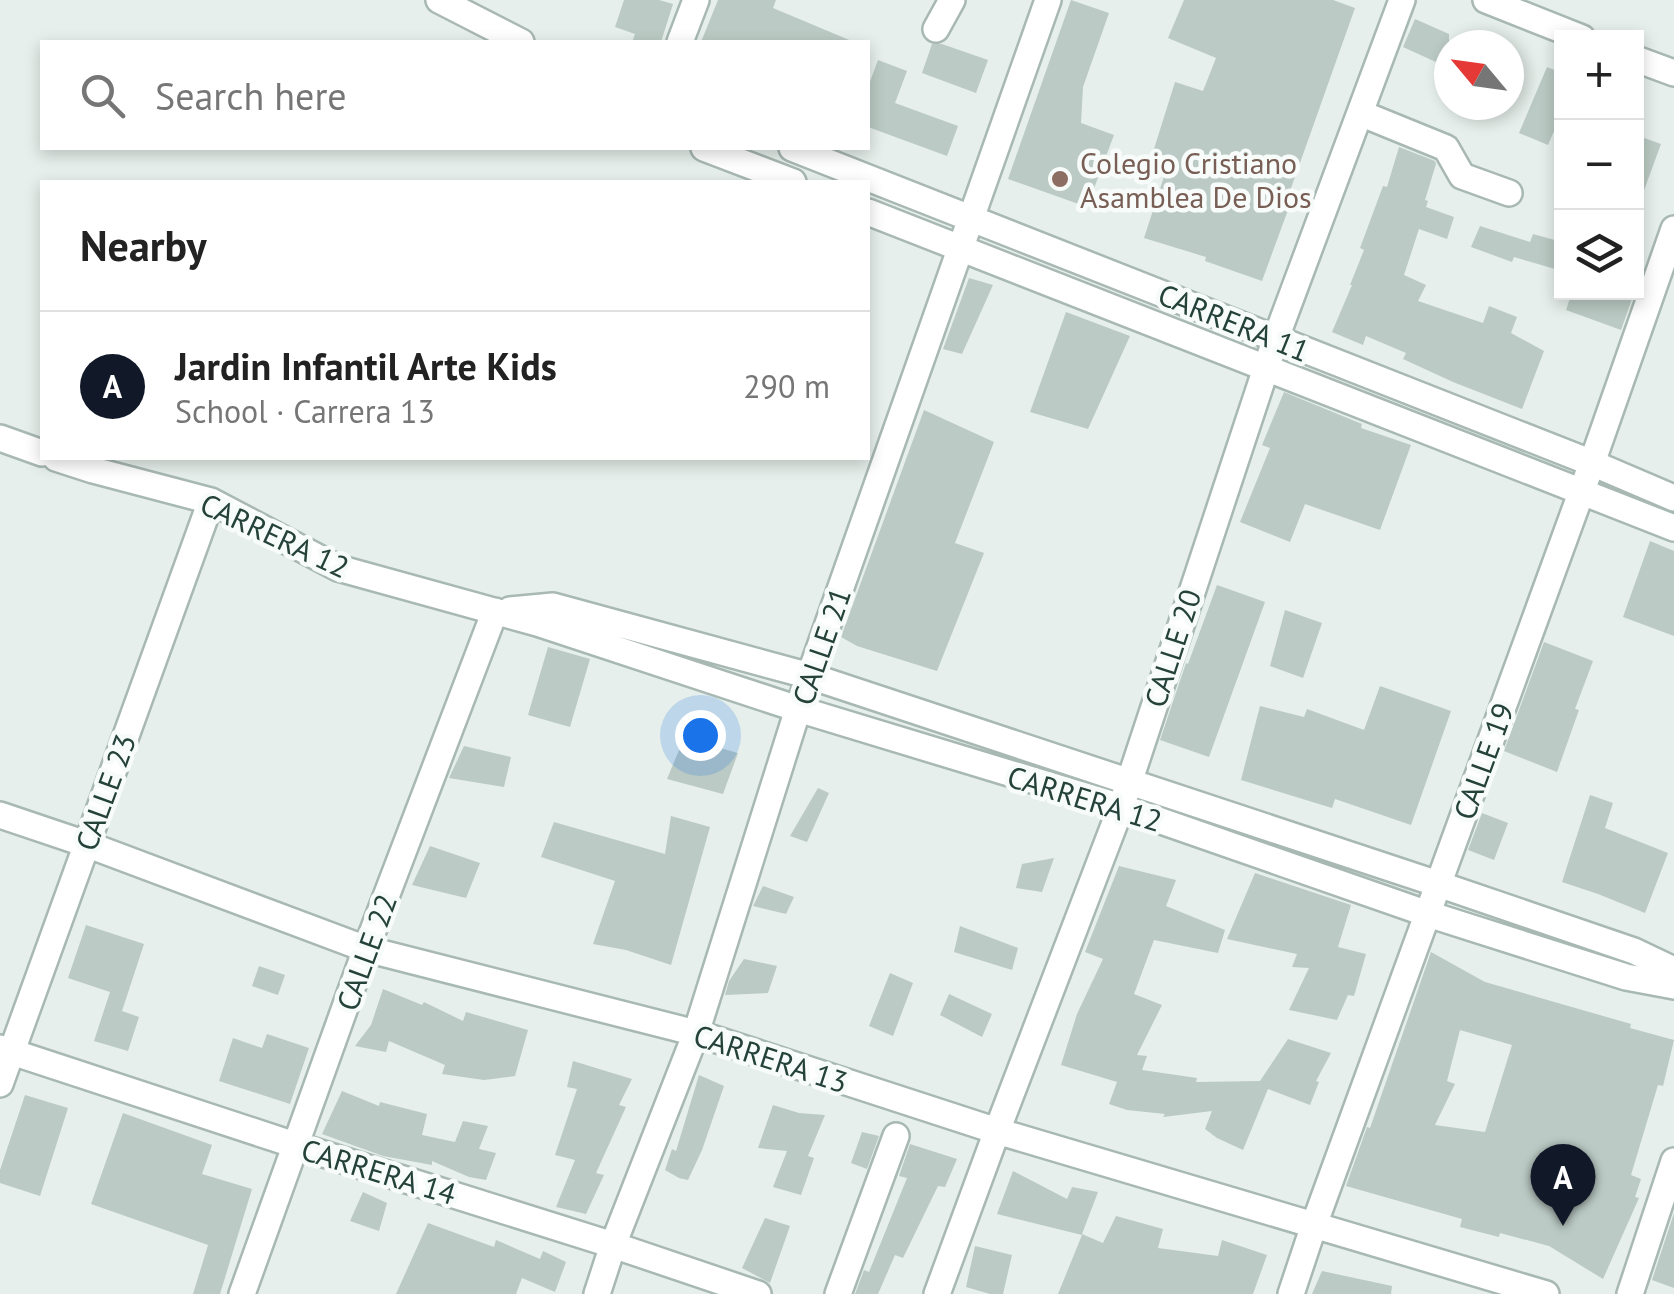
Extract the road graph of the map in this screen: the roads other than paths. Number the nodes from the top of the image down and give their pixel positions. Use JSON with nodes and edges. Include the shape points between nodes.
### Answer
{"nodes":[{"id":1,"x":439,"y":0,"type":"edge"},
{"id":2,"x":696,"y":0,"type":"edge"},
{"id":3,"x":952,"y":0,"type":"edge"},
{"id":4,"x":1048,"y":0,"type":"edge"},
{"id":5,"x":1402,"y":0,"type":"edge"},
{"id":6,"x":1486,"y":0,"type":"edge"},
{"id":7,"x":936,"y":30,"type":"dead end"},
{"id":8,"x":1562,"y":30,"type":"edge"},
{"id":9,"x":517,"y":40,"type":"edge"},
{"id":10,"x":681,"y":40,"type":"edge"},
{"id":11,"x":1644,"y":61,"type":"edge"},
{"id":12,"x":1674,"y":73,"type":"edge"},
{"id":13,"x":1360,"y":113,"type":"junction"},
{"id":14,"x":709,"y":150,"type":"edge"},
{"id":15,"x":797,"y":150,"type":"edge"},
{"id":16,"x":788,"y":180,"type":"edge"},
{"id":17,"x":1510,"y":193,"type":"dead end"},
{"id":18,"x":870,"y":213,"type":"edge"},
{"id":19,"x":972,"y":218,"type":"junction"},
{"id":20,"x":1674,"y":229,"type":"edge"},
{"id":21,"x":961,"y":248,"type":"junction"},
{"id":22,"x":1276,"y":338,"type":"junction"},
{"id":23,"x":1266,"y":368,"type":"junction"},
{"id":24,"x":0,"y":438,"type":"edge"},
{"id":25,"x":40,"y":452,"type":"edge"},
{"id":26,"x":62,"y":460,"type":"edge"},
{"id":27,"x":1592,"y":463,"type":"junction"},
{"id":28,"x":1581,"y":492,"type":"junction"},
{"id":29,"x":1674,"y":498,"type":"edge"},
{"id":30,"x":211,"y":500,"type":"junction"},
{"id":31,"x":1674,"y":528,"type":"edge"},
{"id":32,"x":495,"y":611,"type":"junction"},
{"id":33,"x":810,"y":676,"type":"junction"},
{"id":34,"x":798,"y":709,"type":"junction"},
{"id":35,"x":1125,"y":795,"type":"junction"},
{"id":36,"x":0,"y":815,"type":"edge"},
{"id":37,"x":86,"y":844,"type":"junction"},
{"id":38,"x":1438,"y":884,"type":"junction"},
{"id":39,"x":1428,"y":914,"type":"junction"},
{"id":40,"x":366,"y":949,"type":"junction"},
{"id":41,"x":1674,"y":970,"type":"edge"},
{"id":42,"x":1674,"y":986,"type":"edge"},
{"id":43,"x":696,"y":1034,"type":"junction"},
{"id":44,"x":5,"y":1050,"type":"edge"},
{"id":45,"x":0,"y":1084,"type":"edge"},
{"id":46,"x":997,"y":1131,"type":"junction"},
{"id":47,"x":896,"y":1136,"type":"dead end"},
{"id":48,"x":295,"y":1145,"type":"junction"},
{"id":49,"x":1674,"y":1161,"type":"edge"},
{"id":50,"x":1314,"y":1224,"type":"junction"},
{"id":51,"x":613,"y":1245,"type":"junction"},
{"id":52,"x":242,"y":1294,"type":"edge"},
{"id":53,"x":597,"y":1294,"type":"edge"},
{"id":54,"x":758,"y":1294,"type":"edge"},
{"id":55,"x":838,"y":1294,"type":"edge"},
{"id":56,"x":937,"y":1294,"type":"edge"},
{"id":57,"x":1291,"y":1294,"type":"edge"},
{"id":58,"x":1546,"y":1294,"type":"edge"},
{"id":59,"x":1630,"y":1294,"type":"edge"}],
"edges":[{"from":1,"to":9,"type":"street"},
{"from":2,"to":10,"type":"street"},
{"from":3,"to":7,"type":"street"},
{"from":4,"to":19,"type":"street","name":"CALLE 21"},
{"from":5,"to":13,"type":"street","name":"CALLE 20"},
{"from":6,"to":8,"type":"street"},
{"from":11,"to":12,"type":"street"},
{"from":13,"to":17,"type":"street","via":[[1446,148],[1462,176]]},
{"from":13,"to":22,"type":"street","name":"CALLE 20"},
{"from":14,"to":16,"type":"street"},
{"from":15,"to":19,"type":"street","name":"CARRERA 11"},
{"from":18,"to":21,"type":"street","name":"CARRERA 11"},
{"from":19,"to":21,"type":"street","name":"CALLE 21"},
{"from":19,"to":22,"type":"street","name":"CARRERA 11"},
{"from":20,"to":27,"type":"street","name":"CALLE 19"},
{"from":21,"to":23,"type":"street","name":"CARRERA 11"},
{"from":21,"to":33,"type":"street","name":"CALLE 21"},
{"from":22,"to":23,"type":"street","name":"CALLE 20"},
{"from":22,"to":27,"type":"street","name":"CARRERA 11"},
{"from":23,"to":28,"type":"street","name":"CARRERA 11"},
{"from":23,"to":35,"type":"street","name":"CALLE 20"},
{"from":24,"to":25,"type":"street"},
{"from":26,"to":30,"type":"street","name":"CARRERA 12"},
{"from":27,"to":28,"type":"street","name":"CALLE 19"},
{"from":27,"to":29,"type":"street","name":"CARRERA 11"},
{"from":28,"to":31,"type":"street","name":"CARRERA 11"},
{"from":28,"to":38,"type":"street","name":"CALLE 19"},
{"from":30,"to":32,"type":"street","name":"CARRERA 12","via":[[338,568]]},
{"from":30,"to":37,"type":"street","name":"CALLE 23"},
{"from":32,"to":33,"type":"street","name":"CARRERA 12","via":[[553,606]]},
{"from":32,"to":34,"type":"street","name":"CARRERA 12"},
{"from":32,"to":40,"type":"street","name":"CALLE 22"},
{"from":33,"to":34,"type":"street","name":"CALLE 21"},
{"from":33,"to":35,"type":"street","name":"CARRERA 12"},
{"from":34,"to":35,"type":"street","name":"CARRERA 12"},
{"from":34,"to":43,"type":"street","name":"CALLE 21"},
{"from":35,"to":38,"type":"street","name":"CARRERA 12"},
{"from":35,"to":39,"type":"street","name":"CARRERA 12"},
{"from":35,"to":46,"type":"street","name":"CALLE 20"},
{"from":36,"to":37,"type":"street","name":"CARRERA 13"},
{"from":37,"to":40,"type":"street","name":"CARRERA 13"},
{"from":37,"to":44,"type":"street","name":"CALLE 23"},
{"from":38,"to":39,"type":"street","name":"CALLE 19"},
{"from":38,"to":41,"type":"street","name":"CARRERA 12"},
{"from":39,"to":42,"type":"street","name":"CARRERA 12"},
{"from":39,"to":50,"type":"street","name":"CALLE 19"},
{"from":40,"to":43,"type":"street","name":"CARRERA 13"},
{"from":40,"to":48,"type":"street","name":"CALLE 22"},
{"from":43,"to":46,"type":"street","name":"CARRERA 13"},
{"from":43,"to":51,"type":"street","name":"CALLE 21"},
{"from":44,"to":45,"type":"street","name":"CALLE 23"},
{"from":44,"to":48,"type":"street","name":"CARRERA 14"},
{"from":46,"to":50,"type":"street","name":"CARRERA 13"},
{"from":46,"to":56,"type":"street","name":"CALLE 20"},
{"from":47,"to":55,"type":"street"},
{"from":48,"to":51,"type":"street","name":"CARRERA 14"},
{"from":48,"to":52,"type":"street","name":"CALLE 22"},
{"from":49,"to":59,"type":"street"},
{"from":50,"to":57,"type":"street","name":"CALLE 19"},
{"from":50,"to":58,"type":"street","name":"CARRERA 13"},
{"from":51,"to":53,"type":"street","name":"CALLE 21"},
{"from":51,"to":54,"type":"street","name":"CARRERA 14"}]}
